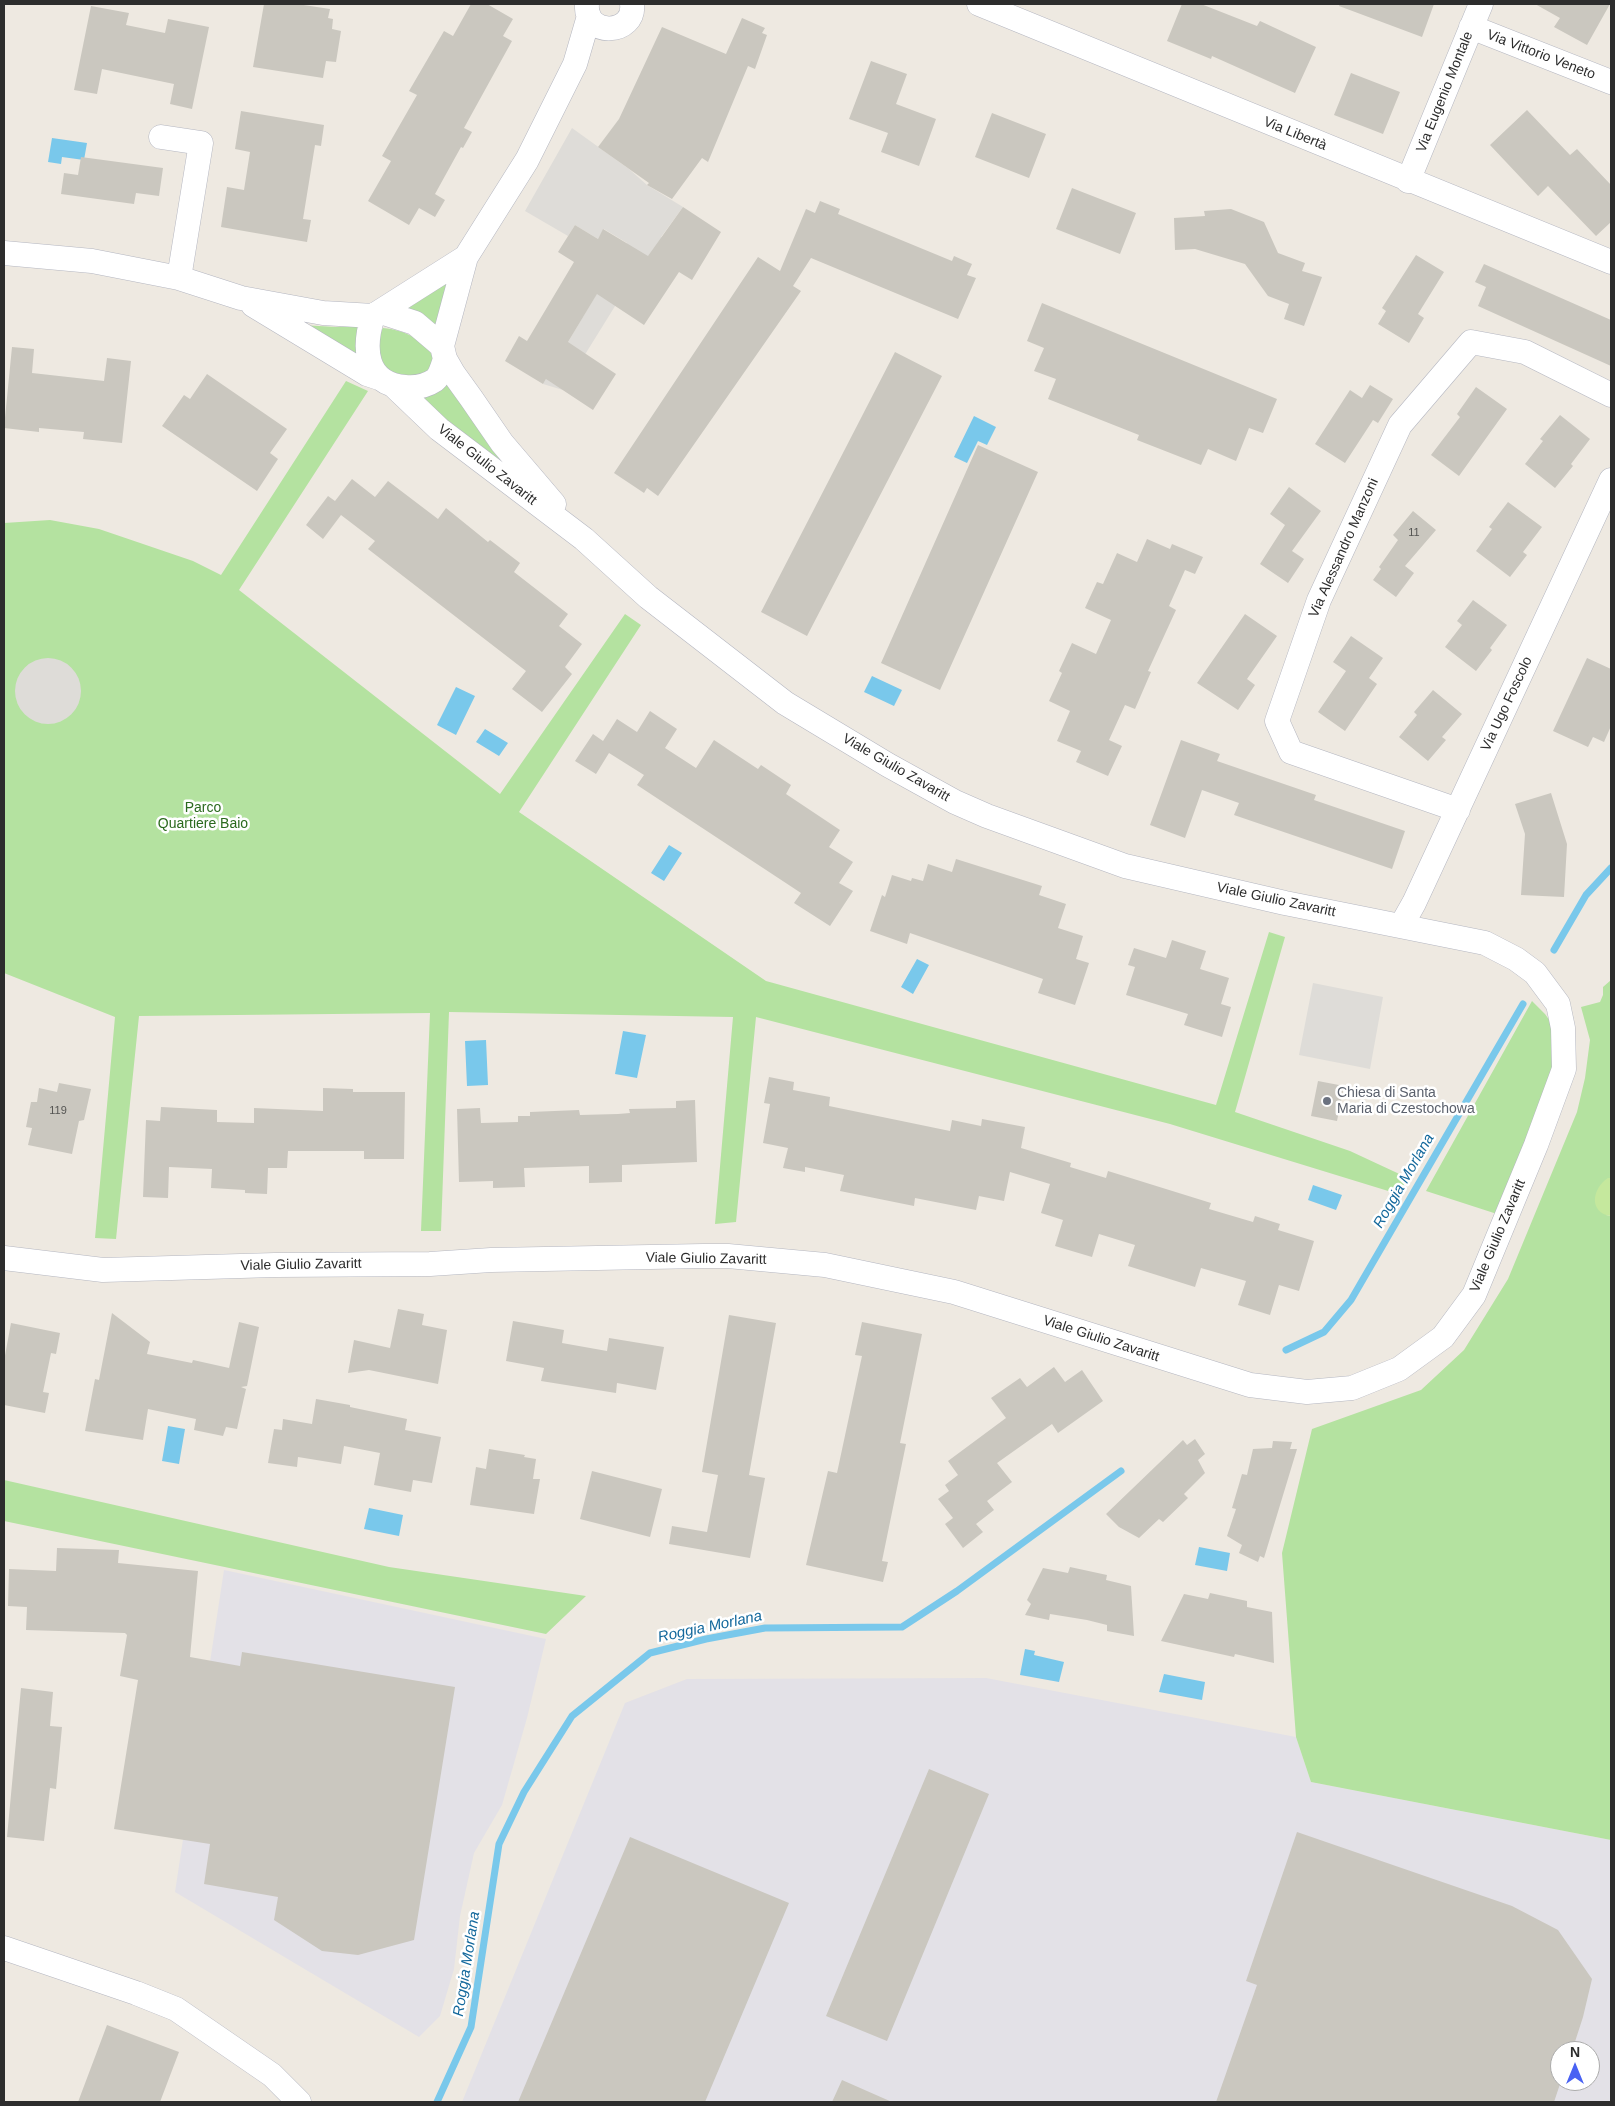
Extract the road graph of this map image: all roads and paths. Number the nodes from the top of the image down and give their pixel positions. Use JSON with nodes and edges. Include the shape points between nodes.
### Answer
{"nodes":[{"id":1,"x":979,"y":4,"type":"edge"},
{"id":2,"x":1481,"y":4,"type":"edge"},
{"id":3,"x":633,"y":5,"type":"edge"},
{"id":4,"x":590,"y":12,"type":"edge"},
{"id":5,"x":1471,"y":27,"type":"junction"},
{"id":6,"x":1611,"y":82,"type":"edge"},
{"id":7,"x":161,"y":137,"type":"dead end"},
{"id":8,"x":1408,"y":181,"type":"junction"},
{"id":9,"x":4,"y":253,"type":"edge"},
{"id":10,"x":466,"y":257,"type":"junction"},
{"id":11,"x":1611,"y":262,"type":"edge"},
{"id":12,"x":179,"y":278,"type":"junction"},
{"id":13,"x":241,"y":298,"type":"junction"},
{"id":14,"x":377,"y":314,"type":"junction"},
{"id":15,"x":444,"y":352,"type":"junction"},
{"id":16,"x":387,"y":382,"type":"junction"},
{"id":17,"x":1611,"y":395,"type":"edge"},
{"id":18,"x":1611,"y":480,"type":"edge"},
{"id":19,"x":584,"y":539,"type":"junction"},
{"id":20,"x":1458,"y":810,"type":"junction"},
{"id":21,"x":1402,"y":926,"type":"junction"},
{"id":22,"x":4,"y":1258,"type":"edge"},
{"id":23,"x":4,"y":1948,"type":"edge"},
{"id":24,"x":300,"y":2102,"type":"edge"}],
"edges":[{"from":1,"to":8,"type":"street","name":"Via Libertà"},
{"from":2,"to":5,"type":"street","name":"Via Eugenio Montale"},
{"from":3,"to":4,"type":"street","via":[[630,16],[617,28]]},
{"from":4,"to":10,"type":"street","via":[[575,64],[527,160]]},
{"from":5,"to":6,"type":"street","name":"Via Vittorio Veneto"},
{"from":5,"to":8,"type":"street","name":"Via Eugenio Montale"},
{"from":7,"to":12,"type":"street","via":[[200,142]]},
{"from":8,"to":11,"type":"street","name":"Via Libertà"},
{"from":9,"to":12,"type":"street","name":"Viale Giulio Zavaritt","via":[[92,261]]},
{"from":10,"to":14,"type":"street"},
{"from":10,"to":15,"type":"street"},
{"from":12,"to":13,"type":"street","name":"Viale Giulio Zavaritt"},
{"from":13,"to":14,"type":"street","name":"Viale Giulio Zavaritt","via":[[323,313]]},
{"from":13,"to":16,"type":"street","name":"Viale Giulio Zavaritt","via":[[367,374]]},
{"from":14,"to":15,"type":"street","via":[[415,323]]},
{"from":14,"to":16,"type":"street","via":[[367,335],[368,360]]},
{"from":15,"to":16,"type":"street","via":[[436,379],[418,388]]},
{"from":15,"to":19,"type":"street","name":"Viale Giulio Zavaritt","via":[[453,373],[502,443]]},
{"from":16,"to":19,"type":"street","name":"Viale Giulio Zavaritt","via":[[439,429]]},
{"from":17,"to":20,"type":"street","name":"Via Alessandro Manzoni","via":[[1525,352],[1471,342],[1400,425],[1319,600],[1276,721],[1291,752]]},
{"from":18,"to":20,"type":"street","name":"Via Ugo Foscolo"},
{"from":19,"to":21,"type":"street","name":"Viale Giulio Zavaritt","via":[[648,597],[785,704],[955,802],[1125,866]]},
{"from":20,"to":21,"type":"street","name":"Via Ugo Foscolo"},
{"from":21,"to":22,"type":"street","name":"Viale Giulio Zavaritt","via":[[1485,943],[1535,973],[1558,1004],[1563,1028],[1564,1068],[1474,1296],[1443,1337],[1399,1369],[1352,1388],[1308,1392],[1250,1385],[954,1292],[825,1265],[703,1256],[104,1270]]},
{"from":23,"to":24,"type":"street","via":[[176,2009],[272,2075]]}]}
